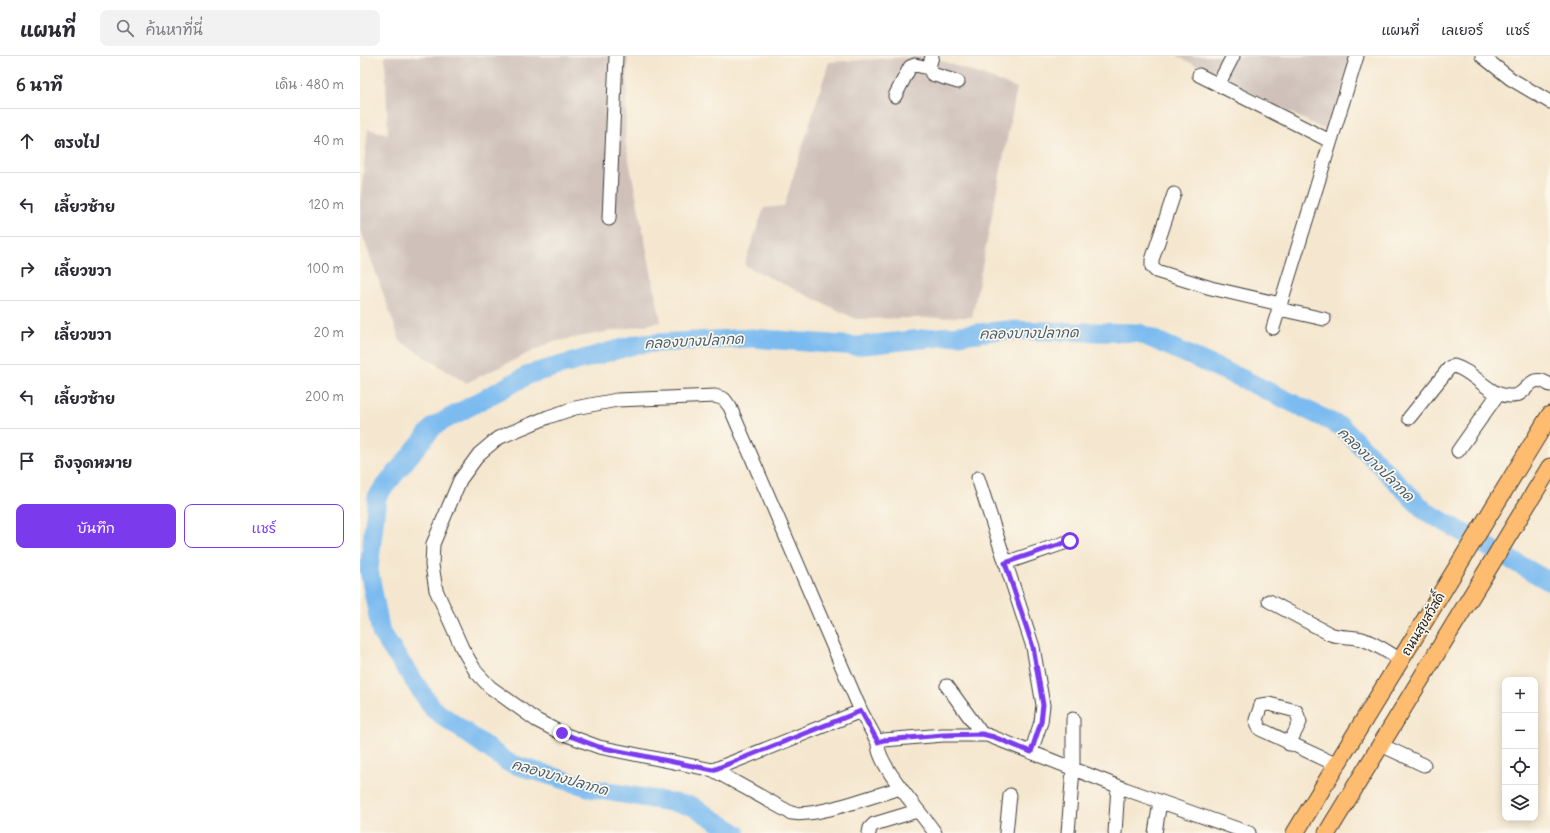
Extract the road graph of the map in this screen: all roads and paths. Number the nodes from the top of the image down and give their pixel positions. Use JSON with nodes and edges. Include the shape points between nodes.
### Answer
{"nodes":[{"id":1,"x":616,"y":56,"type":"edge"},
{"id":2,"x":1233,"y":56,"type":"edge"},
{"id":3,"x":1356,"y":56,"type":"edge"},
{"id":4,"x":1482,"y":56,"type":"edge"},
{"id":5,"x":931,"y":62,"type":"edge"},
{"id":6,"x":1199,"y":75,"type":"dead end"},
{"id":7,"x":958,"y":82,"type":"dead end"},
{"id":8,"x":1218,"y":85,"type":"junction"},
{"id":9,"x":895,"y":96,"type":"dead end"},
{"id":10,"x":1550,"y":102,"type":"edge"},
{"id":11,"x":1330,"y":141,"type":"junction"},
{"id":12,"x":1174,"y":194,"type":"dead end"},
{"id":13,"x":609,"y":220,"type":"dead end"},
{"id":14,"x":1280,"y":306,"type":"junction"},
{"id":15,"x":1324,"y":319,"type":"dead end"},
{"id":16,"x":1273,"y":328,"type":"dead end"},
{"id":17,"x":1550,"y":385,"type":"edge"},
{"id":18,"x":1498,"y":394,"type":"junction"},
{"id":19,"x":1550,"y":415,"type":"edge"},
{"id":20,"x":1409,"y":418,"type":"dead end"},
{"id":21,"x":1458,"y":451,"type":"dead end"},
{"id":22,"x":1547,"y":472,"type":"edge"},
{"id":23,"x":978,"y":478,"type":"dead end"},
{"id":24,"x":1070,"y":541,"type":"dead end"},
{"id":25,"x":1005,"y":563,"type":"junction"},
{"id":26,"x":1269,"y":601,"type":"dead end"},
{"id":27,"x":1401,"y":660,"type":"junction"},
{"id":28,"x":946,"y":686,"type":"dead end"},
{"id":29,"x":861,"y":711,"type":"junction"},
{"id":30,"x":1073,"y":719,"type":"dead end"},
{"id":31,"x":982,"y":734,"type":"junction"},
{"id":32,"x":878,"y":742,"type":"junction"},
{"id":33,"x":1289,"y":744,"type":"dead end"},
{"id":34,"x":1381,"y":745,"type":"junction"},
{"id":35,"x":1031,"y":752,"type":"junction"},
{"id":36,"x":1337,"y":765,"type":"junction"},
{"id":37,"x":1424,"y":765,"type":"dead end"},
{"id":38,"x":1073,"y":769,"type":"junction"},
{"id":39,"x":713,"y":770,"type":"junction"},
{"id":40,"x":1118,"y":786,"type":"junction"},
{"id":41,"x":902,"y":788,"type":"junction"},
{"id":42,"x":1010,"y":795,"type":"dead end"},
{"id":43,"x":1160,"y":802,"type":"junction"},
{"id":44,"x":918,"y":811,"type":"junction"},
{"id":45,"x":869,"y":833,"type":"edge"},
{"id":46,"x":935,"y":833,"type":"edge"},
{"id":47,"x":1006,"y":833,"type":"edge"},
{"id":48,"x":1068,"y":833,"type":"edge"},
{"id":49,"x":1115,"y":833,"type":"edge"},
{"id":50,"x":1154,"y":833,"type":"edge"},
{"id":51,"x":1249,"y":833,"type":"edge"},
{"id":52,"x":1295,"y":833,"type":"edge"},
{"id":53,"x":1327,"y":833,"type":"edge"}],
"edges":[{"from":1,"to":13,"type":"street"},
{"from":2,"to":8,"type":"street"},
{"from":3,"to":11,"type":"street"},
{"from":4,"to":10,"type":"street","via":[[1511,79]]},
{"from":5,"to":7,"type":"street","via":[[932,74]]},
{"from":5,"to":9,"type":"street","via":[[910,67]]},
{"from":6,"to":8,"type":"street"},
{"from":8,"to":11,"type":"street"},
{"from":11,"to":14,"type":"street"},
{"from":12,"to":14,"type":"street","via":[[1152,260],[1152,267],[1156,271],[1211,288]]},
{"from":14,"to":15,"type":"street"},
{"from":14,"to":16,"type":"street"},
{"from":17,"to":18,"type":"street","via":[[1535,380],[1513,396]]},
{"from":18,"to":20,"type":"street","via":[[1454,366],[1450,367]]},
{"from":18,"to":21,"type":"street"},
{"from":19,"to":27,"type":"main road","name":"ถนนสุขสวัสดิ์"},
{"from":22,"to":34,"type":"main road","name":"ถนนสุขสวัสดิ์"},
{"from":23,"to":25,"type":"street"},
{"from":24,"to":25,"type":"street"},
{"from":25,"to":35,"type":"street","via":[[1033,647],[1043,705],[1041,722]]},
{"from":26,"to":27,"type":"street","via":[[1330,634],[1338,637],[1356,637]]},
{"from":27,"to":36,"type":"main road","name":"ถนนสุขสวัสดิ์"},
{"from":28,"to":31,"type":"street"},
{"from":29,"to":32,"type":"street"},
{"from":29,"to":39,"type":"street"},
{"from":29,"to":39,"type":"street","via":[[730,407],[724,399],[715,396],[617,400],[575,408],[498,438],[479,454],[460,480],[433,544],[432,565],[436,590],[462,648],[476,672],[490,687],[536,720],[562,733],[599,747]]},
{"from":30,"to":38,"type":"street"},
{"from":31,"to":32,"type":"street"},
{"from":31,"to":35,"type":"street"},
{"from":32,"to":41,"type":"street","via":[[882,757]]},
{"from":33,"to":36,"type":"street"},
{"from":34,"to":37,"type":"street"},
{"from":34,"to":53,"type":"main road","name":"ถนนสุขสวัสดิ์"},
{"from":35,"to":38,"type":"street"},
{"from":36,"to":52,"type":"main road","name":"ถนนสุขสวัสดิ์"},
{"from":38,"to":40,"type":"street"},
{"from":38,"to":48,"type":"street"},
{"from":39,"to":41,"type":"street","via":[[796,814],[825,810]]},
{"from":40,"to":43,"type":"street"},
{"from":40,"to":49,"type":"street"},
{"from":41,"to":44,"type":"street"},
{"from":42,"to":47,"type":"street"},
{"from":43,"to":50,"type":"street"},
{"from":43,"to":51,"type":"street"},
{"from":44,"to":45,"type":"street","via":[[874,824]]},
{"from":44,"to":46,"type":"street"}]}
